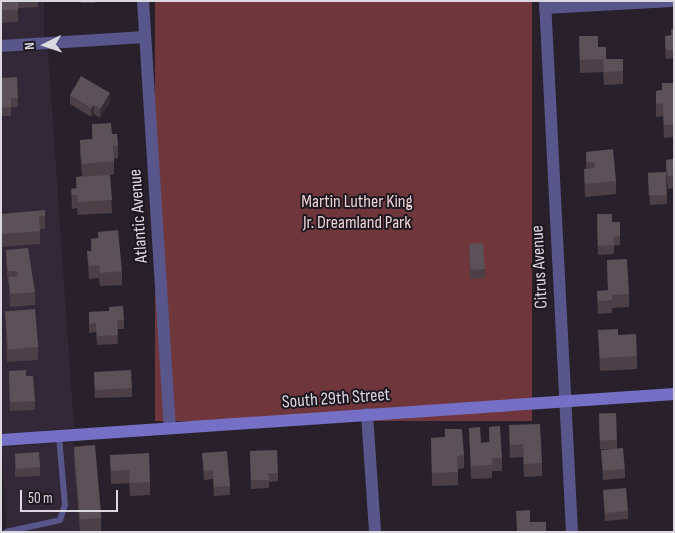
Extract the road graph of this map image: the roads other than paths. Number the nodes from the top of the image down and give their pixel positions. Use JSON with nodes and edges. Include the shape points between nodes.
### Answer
{"nodes":[{"id":1,"x":143,"y":1,"type":"edge"},
{"id":2,"x":670,"y":1,"type":"edge"},
{"id":3,"x":545,"y":4,"type":"edge"},
{"id":4,"x":145,"y":37,"type":"junction"},
{"id":5,"x":1,"y":46,"type":"edge"},
{"id":6,"x":674,"y":394,"type":"edge"},
{"id":7,"x":564,"y":402,"type":"junction"},
{"id":8,"x":367,"y":414,"type":"junction"},
{"id":9,"x":170,"y":428,"type":"junction"},
{"id":10,"x":59,"y":436,"type":"junction"},
{"id":11,"x":1,"y":440,"type":"edge"},
{"id":12,"x":6,"y":532,"type":"edge"},
{"id":13,"x":375,"y":532,"type":"edge"},
{"id":14,"x":572,"y":532,"type":"edge"}],
"edges":[{"from":1,"to":4,"type":"street","name":"Atlantic Avenue"},
{"from":2,"to":3,"type":"street"},
{"from":3,"to":7,"type":"street","name":"Citrus Avenue"},
{"from":4,"to":5,"type":"street"},
{"from":4,"to":9,"type":"street","name":"Atlantic Avenue"},
{"from":6,"to":7,"type":"street","name":"South 29th Street"},
{"from":7,"to":8,"type":"street","name":"South 29th Street"},
{"from":7,"to":14,"type":"street","name":"Citrus Avenue"},
{"from":8,"to":9,"type":"street","name":"South 29th Street"},
{"from":8,"to":13,"type":"street"},
{"from":9,"to":10,"type":"street","name":"South 29th Street"},
{"from":10,"to":11,"type":"street","name":"South 29th Street"},
{"from":10,"to":12,"type":"lane","via":[[65,505],[60,520]]}]}
